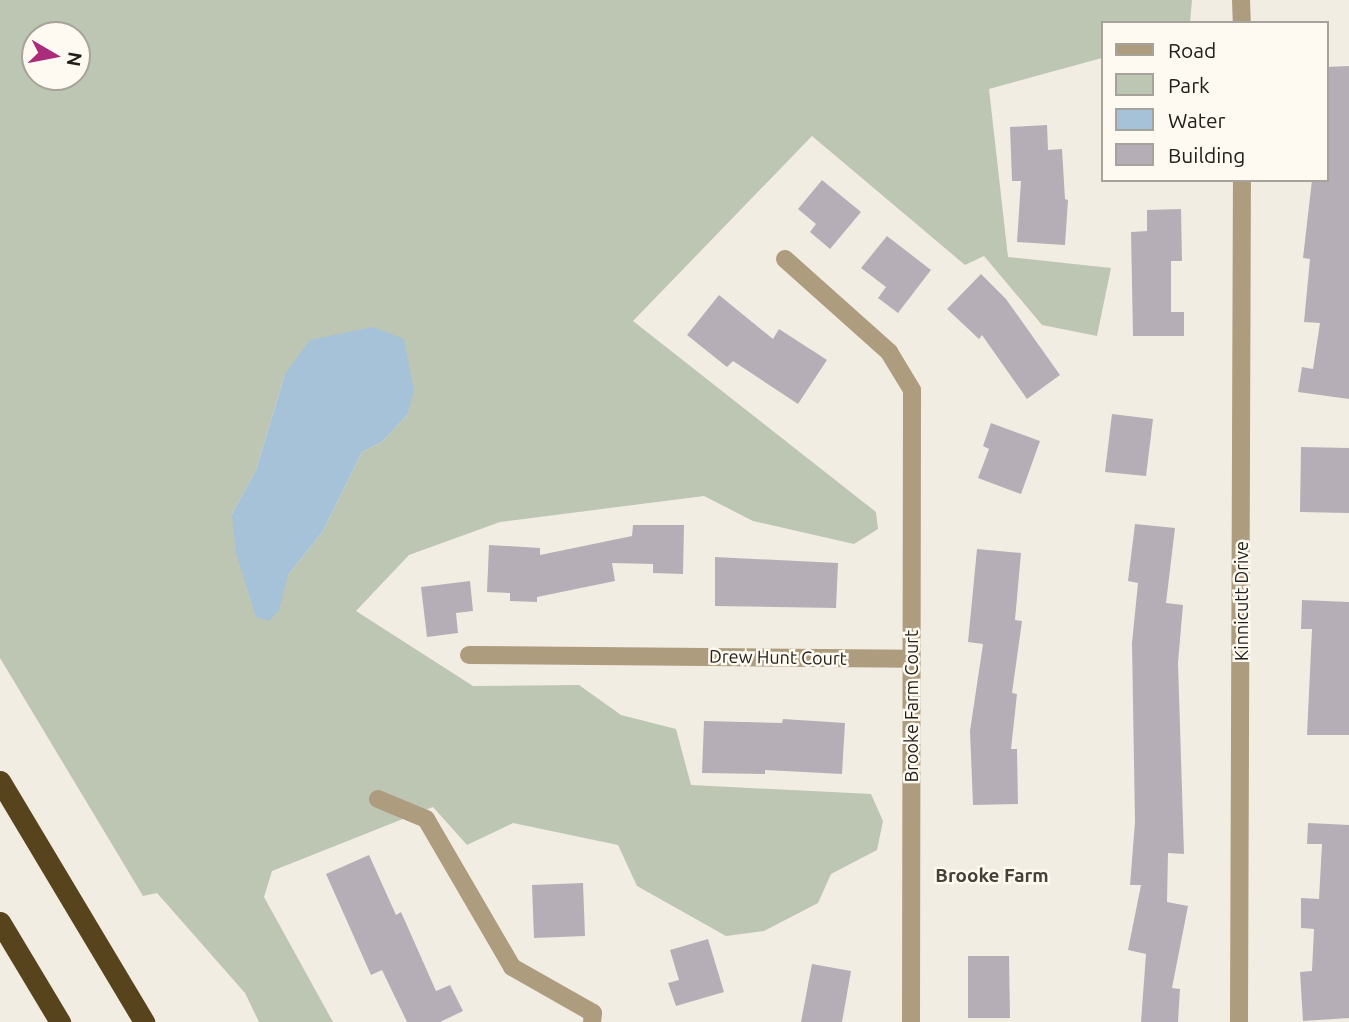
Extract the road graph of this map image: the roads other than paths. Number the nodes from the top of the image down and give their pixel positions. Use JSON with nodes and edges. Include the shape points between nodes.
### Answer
{"nodes":[{"id":1,"x":1241,"y":0,"type":"edge"},
{"id":2,"x":1241,"y":21,"type":"edge"},
{"id":3,"x":1242,"y":182,"type":"edge"},
{"id":4,"x":785,"y":259,"type":"dead end"},
{"id":5,"x":469,"y":655,"type":"dead end"},
{"id":6,"x":910,"y":659,"type":"junction"},
{"id":7,"x":0,"y":781,"type":"edge"},
{"id":8,"x":378,"y":799,"type":"dead end"},
{"id":9,"x":0,"y":922,"type":"edge"},
{"id":10,"x":593,"y":1018,"type":"edge"},
{"id":11,"x":60,"y":1022,"type":"edge"},
{"id":12,"x":144,"y":1022,"type":"edge"},
{"id":13,"x":911,"y":1022,"type":"edge"},
{"id":14,"x":1238,"y":1022,"type":"edge"}],
"edges":[{"from":1,"to":2,"type":"street"},
{"from":3,"to":14,"type":"street","name":"Kinnicutt Drive"},
{"from":4,"to":6,"type":"street","name":"Brooke Farm Court","via":[[890,352],[912,390]]},
{"from":5,"to":6,"type":"street","name":"Drew Hunt Court"},
{"from":6,"to":13,"type":"street","name":"Brooke Farm Court"},
{"from":7,"to":12,"type":"highway"},
{"from":8,"to":10,"type":"street","via":[[426,819],[512,967]]},
{"from":9,"to":11,"type":"highway"}]}
